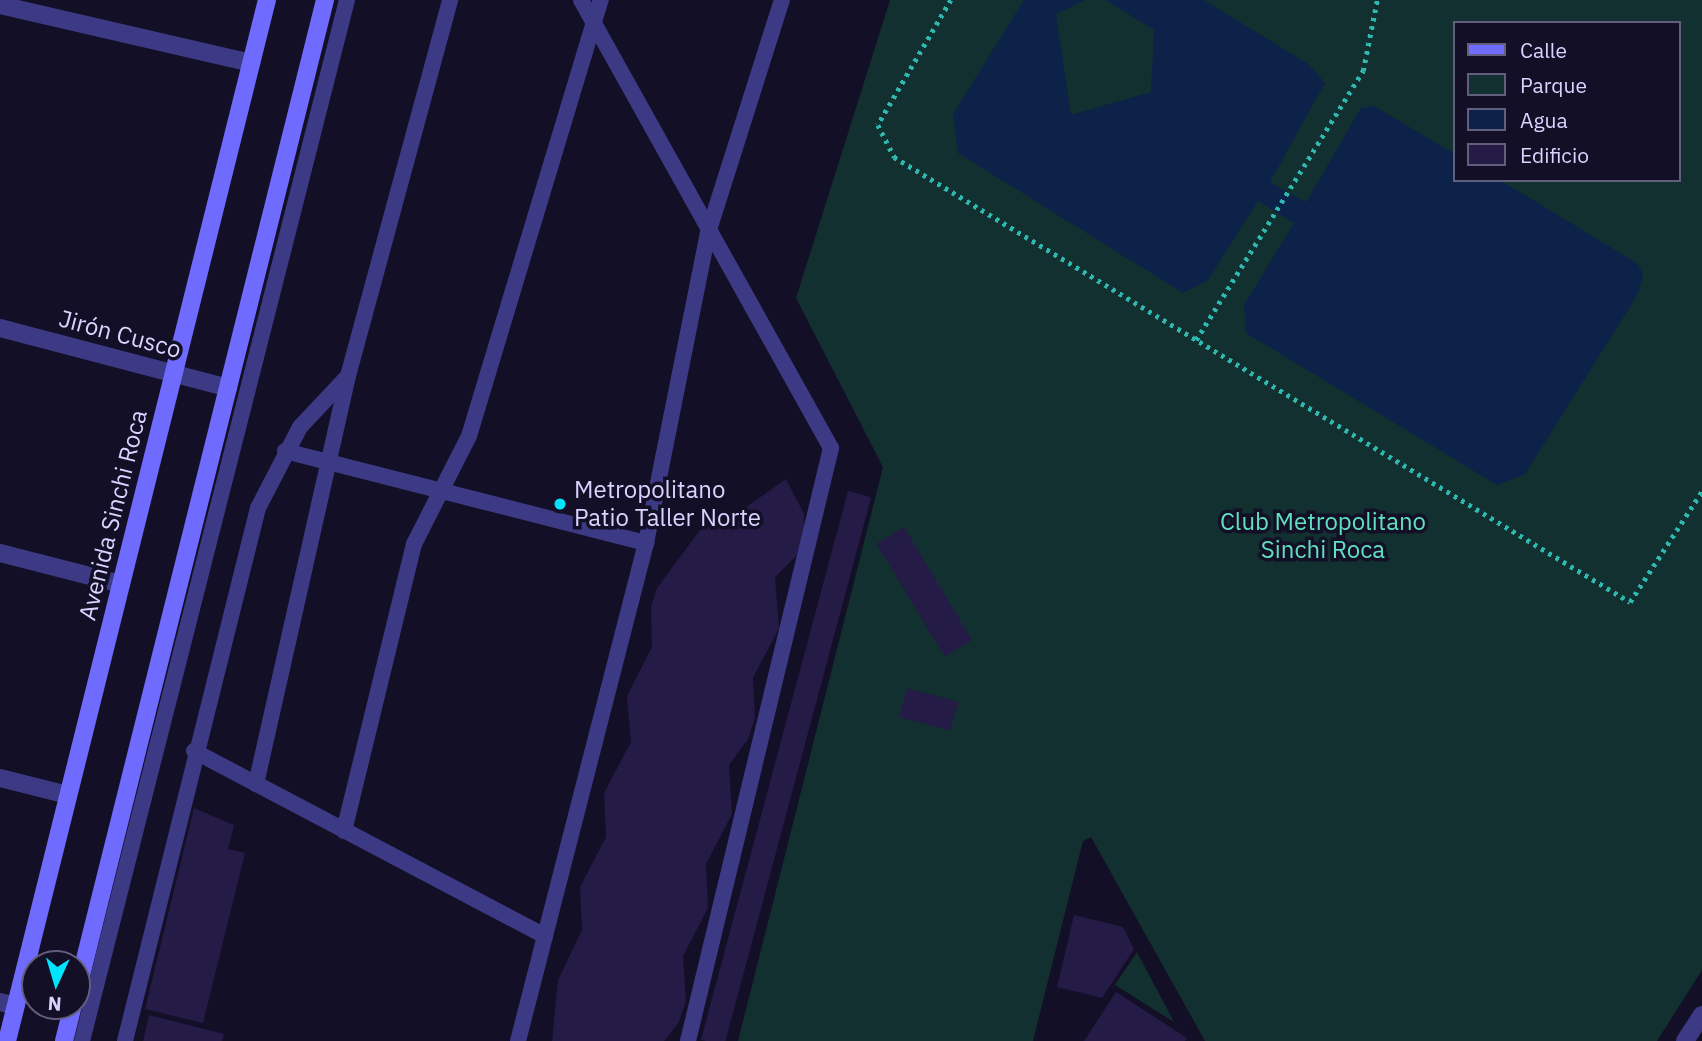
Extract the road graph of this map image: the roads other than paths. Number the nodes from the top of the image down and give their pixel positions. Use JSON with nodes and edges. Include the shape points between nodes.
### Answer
{"nodes":[{"id":1,"x":267,"y":0,"type":"edge"},
{"id":2,"x":325,"y":0,"type":"edge"},
{"id":3,"x":346,"y":0,"type":"edge"},
{"id":4,"x":450,"y":0,"type":"edge"},
{"id":5,"x":581,"y":0,"type":"edge"},
{"id":6,"x":601,"y":0,"type":"edge"},
{"id":7,"x":782,"y":0,"type":"edge"},
{"id":8,"x":0,"y":5,"type":"edge"},
{"id":9,"x":594,"y":23,"type":"junction"},
{"id":10,"x":251,"y":63,"type":"junction"},
{"id":11,"x":708,"y":233,"type":"junction"},
{"id":12,"x":0,"y":328,"type":"edge"},
{"id":13,"x":174,"y":374,"type":"junction"},
{"id":14,"x":348,"y":376,"type":"junction"},
{"id":15,"x":228,"y":388,"type":"junction"},
{"id":16,"x":285,"y":451,"type":"junction"},
{"id":17,"x":329,"y":461,"type":"junction"},
{"id":18,"x":443,"y":490,"type":"junction"},
{"id":19,"x":646,"y":543,"type":"junction"},
{"id":20,"x":0,"y":552,"type":"edge"},
{"id":21,"x":121,"y":583,"type":"junction"},
{"id":22,"x":194,"y":751,"type":"junction"},
{"id":23,"x":0,"y":778,"type":"edge"},
{"id":24,"x":256,"y":784,"type":"junction"},
{"id":25,"x":68,"y":795,"type":"junction"},
{"id":26,"x":344,"y":831,"type":"junction"},
{"id":27,"x":545,"y":936,"type":"junction"},
{"id":28,"x":87,"y":950,"type":"edge"},
{"id":29,"x":8,"y":1004,"type":"edge"},
{"id":30,"x":1702,"y":1015,"type":"edge"},
{"id":31,"x":69,"y":1020,"type":"edge"},
{"id":32,"x":7,"y":1041,"type":"edge"},
{"id":33,"x":64,"y":1041,"type":"edge"},
{"id":34,"x":82,"y":1041,"type":"edge"},
{"id":35,"x":125,"y":1041,"type":"edge"},
{"id":36,"x":518,"y":1041,"type":"edge"},
{"id":37,"x":688,"y":1041,"type":"edge"},
{"id":38,"x":1685,"y":1041,"type":"edge"}],
"edges":[{"from":1,"to":10,"type":"main road","name":"Avenida Sinchi Roca"},
{"from":2,"to":15,"type":"main road"},
{"from":3,"to":34,"type":"lane"},
{"from":4,"to":14,"type":"lane"},
{"from":5,"to":9,"type":"lane"},
{"from":6,"to":9,"type":"lane"},
{"from":7,"to":11,"type":"lane"},
{"from":8,"to":10,"type":"street"},
{"from":9,"to":11,"type":"lane"},
{"from":9,"to":18,"type":"lane","via":[[469,436]]},
{"from":10,"to":13,"type":"main road","name":"Avenida Sinchi Roca"},
{"from":11,"to":19,"type":"lane"},
{"from":11,"to":37,"type":"lane","via":[[831,447]]},
{"from":12,"to":13,"type":"street","name":"Jirón Cusco"},
{"from":13,"to":15,"type":"street","name":"Jirón Cusco"},
{"from":13,"to":21,"type":"main road","name":"Avenida Sinchi Roca"},
{"from":14,"to":16,"type":"lane"},
{"from":14,"to":17,"type":"lane"},
{"from":15,"to":28,"type":"main road"},
{"from":16,"to":17,"type":"lane"},
{"from":16,"to":22,"type":"lane","via":[[258,508]]},
{"from":17,"to":18,"type":"lane"},
{"from":17,"to":24,"type":"lane"},
{"from":18,"to":19,"type":"lane"},
{"from":18,"to":26,"type":"lane","via":[[414,544]]},
{"from":19,"to":27,"type":"lane"},
{"from":20,"to":21,"type":"street"},
{"from":21,"to":25,"type":"main road","name":"Avenida Sinchi Roca"},
{"from":22,"to":24,"type":"lane"},
{"from":22,"to":35,"type":"lane"},
{"from":23,"to":25,"type":"street"},
{"from":24,"to":26,"type":"lane"},
{"from":25,"to":29,"type":"main road","name":"Avenida Sinchi Roca"},
{"from":26,"to":27,"type":"lane"},
{"from":27,"to":36,"type":"lane"},
{"from":29,"to":32,"type":"main road","name":"Avenida Sinchi Roca"},
{"from":30,"to":38,"type":"street"},
{"from":31,"to":33,"type":"main road"}]}
